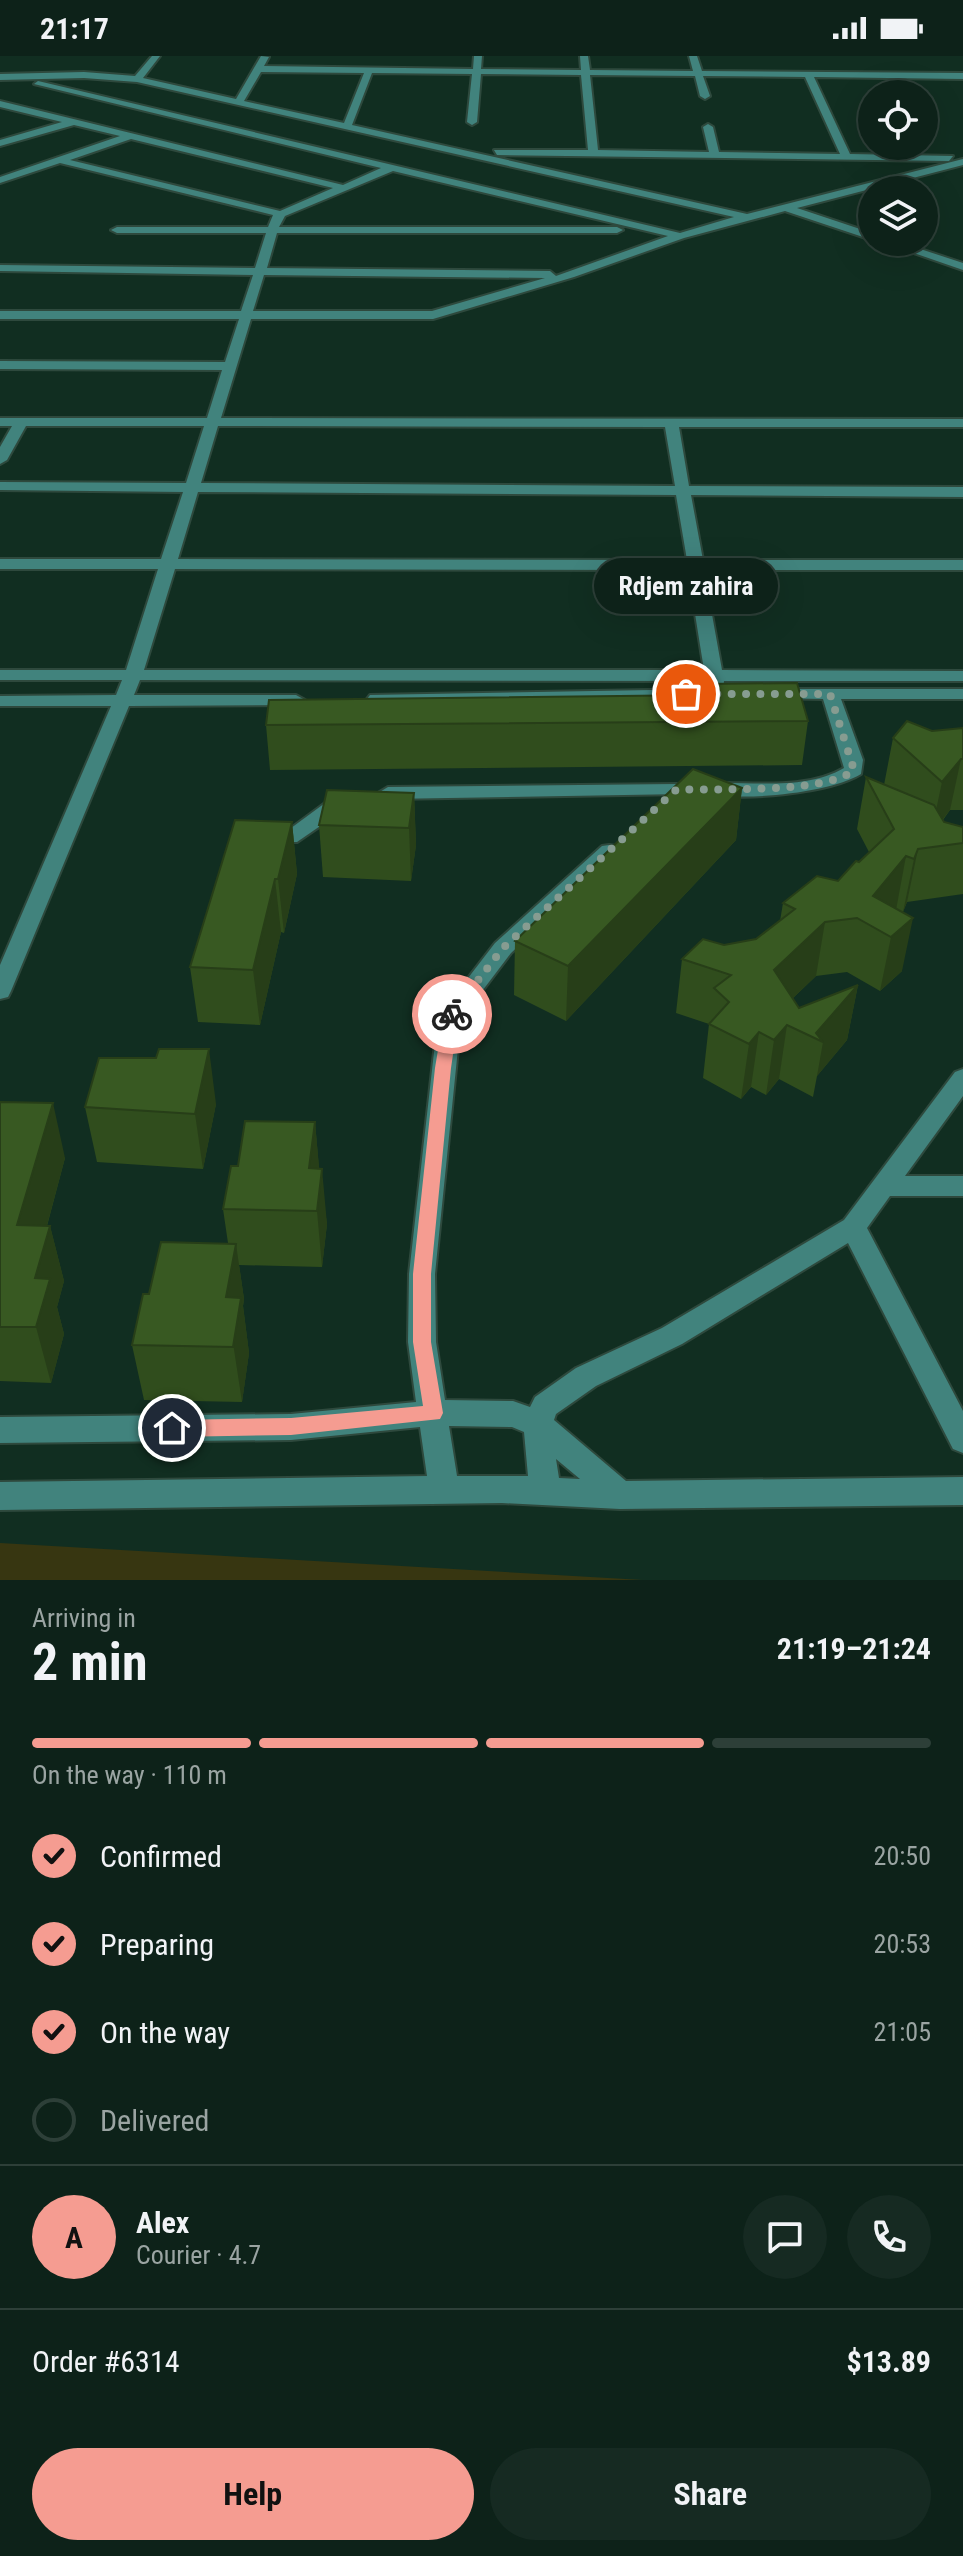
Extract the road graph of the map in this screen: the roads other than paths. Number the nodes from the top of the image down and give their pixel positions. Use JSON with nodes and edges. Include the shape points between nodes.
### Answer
{"nodes":[{"id":1,"x":156,"y":56,"type":"edge"},
{"id":2,"x":266,"y":56,"type":"edge"},
{"id":3,"x":478,"y":56,"type":"edge"},
{"id":4,"x":584,"y":56,"type":"edge"},
{"id":5,"x":693,"y":56,"type":"edge"},
{"id":6,"x":71,"y":66,"type":"dead end"},
{"id":7,"x":913,"y":66,"type":"dead end"},
{"id":8,"x":258,"y":69,"type":"junction"},
{"id":9,"x":369,"y":70,"type":"junction"},
{"id":10,"x":476,"y":70,"type":"junction"},
{"id":11,"x":586,"y":72,"type":"junction"},
{"id":12,"x":697,"y":73,"type":"junction"},
{"id":13,"x":808,"y":74,"type":"junction"},
{"id":14,"x":920,"y":75,"type":"junction"},
{"id":15,"x":62,"y":76,"type":"junction"},
{"id":16,"x":963,"y":76,"type":"edge"},
{"id":17,"x":5,"y":77,"type":"edge"},
{"id":18,"x":137,"y":79,"type":"junction"},
{"id":19,"x":705,"y":96,"type":"dead end"},
{"id":20,"x":239,"y":102,"type":"junction"},
{"id":21,"x":0,"y":104,"type":"edge"},
{"id":22,"x":15,"y":107,"type":"junction"},
{"id":23,"x":0,"y":112,"type":"edge"},
{"id":24,"x":73,"y":122,"type":"junction"},
{"id":25,"x":472,"y":122,"type":"dead end"},
{"id":26,"x":347,"y":126,"type":"junction"},
{"id":27,"x":708,"y":127,"type":"dead end"},
{"id":28,"x":130,"y":136,"type":"junction"},
{"id":29,"x":0,"y":143,"type":"edge"},
{"id":30,"x":453,"y":152,"type":"junction"},
{"id":31,"x":593,"y":153,"type":"junction"},
{"id":32,"x":715,"y":155,"type":"junction"},
{"id":33,"x":846,"y":155,"type":"junction"},
{"id":34,"x":60,"y":160,"type":"junction"},
{"id":35,"x":963,"y":160,"type":"edge"},
{"id":36,"x":391,"y":168,"type":"junction"},
{"id":37,"x":0,"y":180,"type":"edge"},
{"id":38,"x":340,"y":187,"type":"junction"},
{"id":39,"x":784,"y":207,"type":"junction"},
{"id":40,"x":281,"y":214,"type":"junction"},
{"id":41,"x":747,"y":217,"type":"junction"},
{"id":42,"x":117,"y":230,"type":"dead end"},
{"id":43,"x":273,"y":230,"type":"junction"},
{"id":44,"x":651,"y":231,"type":"junction"},
{"id":45,"x":858,"y":232,"type":"edge"},
{"id":46,"x":680,"y":236,"type":"junction"},
{"id":47,"x":930,"y":256,"type":"edge"},
{"id":48,"x":963,"y":267,"type":"edge"},
{"id":49,"x":0,"y":268,"type":"edge"},
{"id":50,"x":262,"y":272,"type":"junction"},
{"id":51,"x":570,"y":275,"type":"junction"},
{"id":52,"x":0,"y":315,"type":"edge"},
{"id":53,"x":248,"y":315,"type":"junction"},
{"id":54,"x":0,"y":365,"type":"edge"},
{"id":55,"x":230,"y":366,"type":"junction"},
{"id":56,"x":671,"y":421,"type":"junction"},
{"id":57,"x":0,"y":422,"type":"edge"},
{"id":58,"x":21,"y":422,"type":"junction"},
{"id":59,"x":214,"y":422,"type":"junction"},
{"id":60,"x":963,"y":423,"type":"edge"},
{"id":61,"x":0,"y":460,"type":"edge"},
{"id":62,"x":0,"y":486,"type":"edge"},
{"id":63,"x":194,"y":488,"type":"junction"},
{"id":64,"x":684,"y":489,"type":"junction"},
{"id":65,"x":963,"y":492,"type":"edge"},
{"id":66,"x":0,"y":564,"type":"edge"},
{"id":67,"x":169,"y":564,"type":"junction"},
{"id":68,"x":696,"y":565,"type":"junction"},
{"id":69,"x":963,"y":565,"type":"edge"},
{"id":70,"x":713,"y":674,"type":"junction"},
{"id":71,"x":0,"y":675,"type":"edge"},
{"id":72,"x":133,"y":676,"type":"junction"},
{"id":73,"x":963,"y":676,"type":"edge"},
{"id":74,"x":718,"y":694,"type":"junction"},
{"id":75,"x":830,"y":694,"type":"junction"},
{"id":76,"x":963,"y":694,"type":"edge"},
{"id":77,"x":356,"y":699,"type":"edge"},
{"id":78,"x":309,"y":700,"type":"edge"},
{"id":79,"x":0,"y":701,"type":"edge"},
{"id":80,"x":121,"y":702,"type":"junction"},
{"id":81,"x":676,"y":790,"type":"junction"},
{"id":82,"x":653,"y":811,"type":"edge"},
{"id":83,"x":630,"y":832,"type":"edge"},
{"id":84,"x":290,"y":838,"type":"edge"},
{"id":85,"x":0,"y":991,"type":"edge"},
{"id":86,"x":963,"y":1078,"type":"edge"},
{"id":87,"x":886,"y":1186,"type":"junction"},
{"id":88,"x":963,"y":1186,"type":"edge"},
{"id":89,"x":853,"y":1227,"type":"junction"},
{"id":90,"x":433,"y":1413,"type":"junction"},
{"id":91,"x":538,"y":1424,"type":"junction"},
{"id":92,"x":0,"y":1430,"type":"edge"},
{"id":93,"x":963,"y":1440,"type":"edge"},
{"id":94,"x":444,"y":1491,"type":"junction"},
{"id":95,"x":545,"y":1491,"type":"junction"},
{"id":96,"x":963,"y":1491,"type":"edge"},
{"id":97,"x":620,"y":1495,"type":"junction"},
{"id":98,"x":0,"y":1496,"type":"edge"}],
"edges":[{"from":1,"to":18,"type":"street"},
{"from":2,"to":8,"type":"street"},
{"from":3,"to":10,"type":"street"},
{"from":4,"to":11,"type":"street"},
{"from":5,"to":12,"type":"street"},
{"from":6,"to":15,"type":"street"},
{"from":7,"to":14,"type":"street"},
{"from":8,"to":9,"type":"street"},
{"from":8,"to":20,"type":"street"},
{"from":9,"to":10,"type":"street"},
{"from":9,"to":26,"type":"street"},
{"from":10,"to":11,"type":"street"},
{"from":10,"to":25,"type":"street"},
{"from":11,"to":12,"type":"street"},
{"from":11,"to":31,"type":"street"},
{"from":12,"to":13,"type":"street"},
{"from":12,"to":19,"type":"street"},
{"from":13,"to":14,"type":"street"},
{"from":13,"to":33,"type":"street"},
{"from":14,"to":16,"type":"street"},
{"from":15,"to":17,"type":"street"},
{"from":15,"to":18,"type":"street"},
{"from":17,"to":36,"type":"street"},
{"from":18,"to":20,"type":"street"},
{"from":20,"to":26,"type":"street"},
{"from":21,"to":22,"type":"street"},
{"from":22,"to":23,"type":"street"},
{"from":22,"to":24,"type":"street"},
{"from":24,"to":28,"type":"street"},
{"from":24,"to":29,"type":"street"},
{"from":26,"to":30,"type":"street"},
{"from":27,"to":32,"type":"street"},
{"from":28,"to":34,"type":"street"},
{"from":28,"to":38,"type":"street"},
{"from":30,"to":31,"type":"street"},
{"from":30,"to":41,"type":"street"},
{"from":31,"to":32,"type":"street"},
{"from":32,"to":33,"type":"street"},
{"from":33,"to":35,"type":"street"},
{"from":34,"to":37,"type":"street"},
{"from":34,"to":40,"type":"street"},
{"from":35,"to":39,"type":"street"},
{"from":36,"to":38,"type":"street"},
{"from":36,"to":44,"type":"street"},
{"from":38,"to":40,"type":"street"},
{"from":39,"to":41,"type":"street"},
{"from":39,"to":45,"type":"street"},
{"from":40,"to":43,"type":"street"},
{"from":41,"to":46,"type":"street"},
{"from":42,"to":43,"type":"street"},
{"from":43,"to":44,"type":"street"},
{"from":43,"to":50,"type":"street"},
{"from":44,"to":46,"type":"street"},
{"from":46,"to":51,"type":"street"},
{"from":47,"to":48,"type":"street"},
{"from":49,"to":50,"type":"street"},
{"from":50,"to":51,"type":"street"},
{"from":50,"to":53,"type":"street"},
{"from":51,"to":53,"type":"street","via":[[433,315]]},
{"from":52,"to":53,"type":"street"},
{"from":53,"to":55,"type":"street"},
{"from":54,"to":55,"type":"street"},
{"from":55,"to":59,"type":"street"},
{"from":56,"to":59,"type":"street"},
{"from":56,"to":60,"type":"street"},
{"from":56,"to":64,"type":"street"},
{"from":57,"to":58,"type":"street"},
{"from":58,"to":59,"type":"street"},
{"from":58,"to":61,"type":"street"},
{"from":59,"to":63,"type":"street"},
{"from":62,"to":63,"type":"street"},
{"from":63,"to":64,"type":"street"},
{"from":63,"to":67,"type":"street"},
{"from":64,"to":65,"type":"street"},
{"from":64,"to":68,"type":"street"},
{"from":66,"to":67,"type":"street"},
{"from":67,"to":68,"type":"street"},
{"from":67,"to":72,"type":"street"},
{"from":68,"to":69,"type":"street"},
{"from":68,"to":70,"type":"street"},
{"from":70,"to":72,"type":"street"},
{"from":70,"to":73,"type":"street"},
{"from":70,"to":74,"type":"street"},
{"from":71,"to":72,"type":"street"},
{"from":72,"to":80,"type":"street"},
{"from":74,"to":75,"type":"street"},
{"from":74,"to":77,"type":"street"},
{"from":75,"to":76,"type":"street"},
{"from":75,"to":81,"type":"street","via":[[853,760],[854,770],[847,776],[808,786]]},
{"from":78,"to":80,"type":"street"},
{"from":79,"to":80,"type":"street"},
{"from":80,"to":85,"type":"street"},
{"from":81,"to":82,"type":"street"},
{"from":81,"to":84,"type":"street","via":[[382,793],[332,807]]},
{"from":83,"to":90,"type":"street","via":[[503,948],[450,1017],[422,1274],[422,1342]]},
{"from":86,"to":87,"type":"street"},
{"from":87,"to":88,"type":"street"},
{"from":87,"to":89,"type":"street"},
{"from":89,"to":91,"type":"street","via":[[672,1336],[586,1377],[545,1406]]},
{"from":89,"to":93,"type":"street"},
{"from":90,"to":91,"type":"street","via":[[513,1414]]},
{"from":90,"to":92,"type":"street","via":[[291,1427]]},
{"from":90,"to":94,"type":"street"},
{"from":91,"to":95,"type":"street"},
{"from":91,"to":97,"type":"street"},
{"from":94,"to":95,"type":"street"},
{"from":94,"to":98,"type":"street"},
{"from":95,"to":97,"type":"street"},
{"from":96,"to":97,"type":"street"}]}
